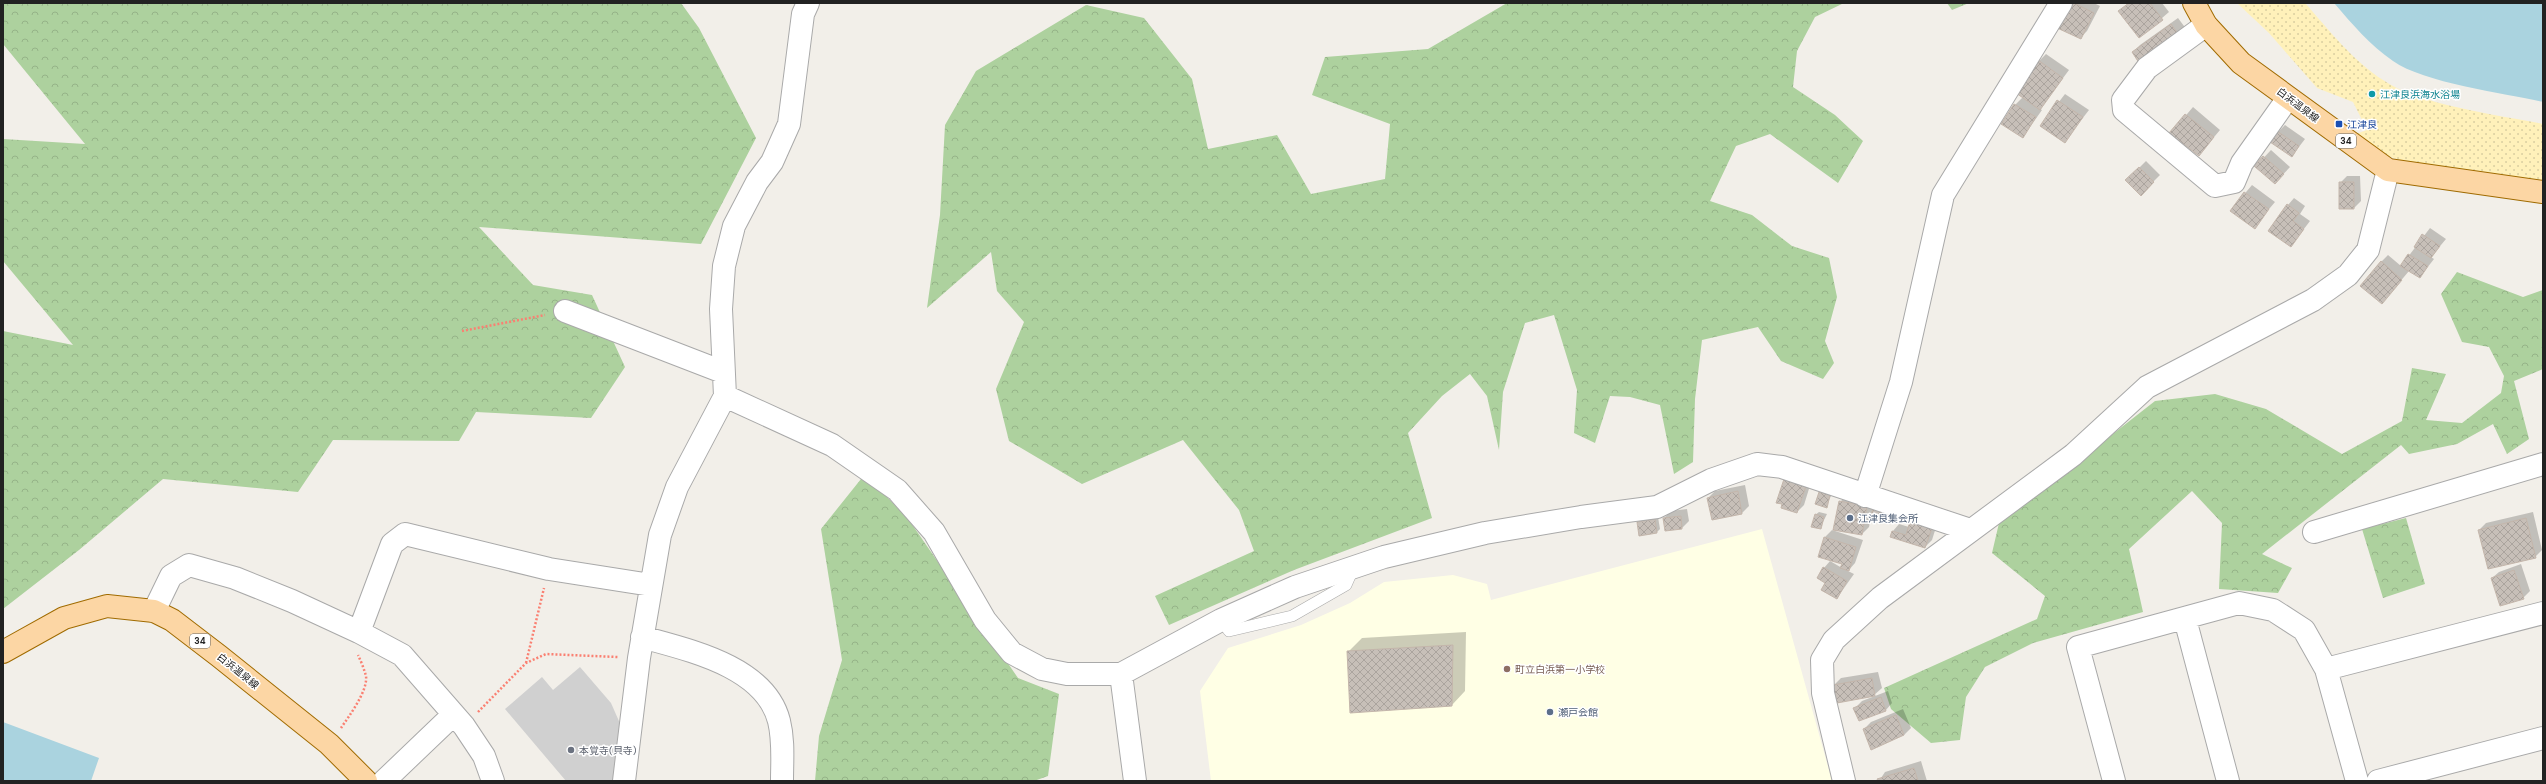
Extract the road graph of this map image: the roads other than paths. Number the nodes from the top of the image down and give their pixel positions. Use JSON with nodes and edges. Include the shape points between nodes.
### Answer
{"nodes":[{"id":1,"x":808,"y":3,"type":"edge"},
{"id":2,"x":2061,"y":3,"type":"edge"},
{"id":3,"x":2194,"y":3,"type":"edge"},
{"id":4,"x":2206,"y":25,"type":"junction"},
{"id":5,"x":2288,"y":98,"type":"junction"},
{"id":6,"x":2388,"y":170,"type":"junction"},
{"id":7,"x":2543,"y":192,"type":"edge"},
{"id":8,"x":565,"y":311,"type":"road end"},
{"id":9,"x":723,"y":372,"type":"junction"},
{"id":10,"x":725,"y":396,"type":"junction"},
{"id":11,"x":2543,"y":464,"type":"edge"},
{"id":12,"x":1865,"y":496,"type":"junction"},
{"id":13,"x":1970,"y":530,"type":"junction"},
{"id":14,"x":2314,"y":532,"type":"dead end"},
{"id":15,"x":651,"y":585,"type":"junction"},
{"id":16,"x":154,"y":611,"type":"junction"},
{"id":17,"x":2543,"y":613,"type":"edge"},
{"id":18,"x":2185,"y":619,"type":"junction"},
{"id":19,"x":359,"y":632,"type":"junction"},
{"id":20,"x":641,"y":648,"type":"junction"},
{"id":21,"x":3,"y":652,"type":"edge"},
{"id":22,"x":2326,"y":669,"type":"junction"},
{"id":23,"x":1121,"y":674,"type":"junction"},
{"id":24,"x":458,"y":720,"type":"junction"},
{"id":25,"x":2543,"y":738,"type":"edge"},
{"id":26,"x":366,"y":781,"type":"edge"},
{"id":27,"x":384,"y":781,"type":"edge"},
{"id":28,"x":493,"y":781,"type":"edge"},
{"id":29,"x":624,"y":781,"type":"edge"},
{"id":30,"x":782,"y":781,"type":"edge"},
{"id":31,"x":1135,"y":781,"type":"edge"},
{"id":32,"x":1844,"y":781,"type":"edge"},
{"id":33,"x":2114,"y":781,"type":"edge"},
{"id":34,"x":2228,"y":781,"type":"edge"},
{"id":35,"x":2357,"y":781,"type":"edge"},
{"id":36,"x":2378,"y":781,"type":"edge"}],
"edges":[{"from":1,"to":9,"type":"street","via":[[804,14],[789,124],[772,162],[757,182],[734,226],[724,266],[721,309]]},
{"from":2,"to":12,"type":"street","via":[[1943,195],[1901,382]]},
{"from":3,"to":4,"type":"main road","name":"白浜温泉線","number":"34"},
{"from":4,"to":5,"type":"main road","name":"白浜温泉線","number":"34","via":[[2241,63]]},
{"from":4,"to":5,"type":"street","via":[[2147,68],[2123,100],[2124,110],[2215,186],[2234,182],[2242,163]]},
{"from":5,"to":6,"type":"main road","name":"白浜温泉線","number":"34"},
{"from":6,"to":7,"type":"main road","name":"白浜温泉線","number":"34"},
{"from":6,"to":13,"type":"street","via":[[2368,250],[2348,275],[2314,300],[2147,387],[2073,455]]},
{"from":8,"to":9,"type":"street"},
{"from":9,"to":10,"type":"street"},
{"from":10,"to":15,"type":"street","via":[[676,487],[660,535]]},
{"from":10,"to":23,"type":"street","via":[[832,445],[898,490],[934,532],[985,620],[1012,653],[1042,669]]},
{"from":11,"to":14,"type":"street"},
{"from":12,"to":13,"type":"street"},
{"from":12,"to":23,"type":"street","via":[[1782,467],[1757,464],[1711,480],[1657,507],[1485,533],[1384,557],[1295,587],[1221,620]]},
{"from":13,"to":32,"type":"street","via":[[1880,598],[1834,640],[1822,660],[1823,693]]},
{"from":15,"to":19,"type":"street","via":[[549,569],[405,534],[392,544]]},
{"from":15,"to":20,"type":"street"},
{"from":16,"to":19,"type":"street","via":[[171,576],[188,565],[235,578]]},
{"from":16,"to":21,"type":"main road","name":"白浜温泉線","number":"34","via":[[107,606],[64,618]]},
{"from":16,"to":26,"type":"main road","name":"白浜温泉線","number":"34","via":[[172,620],[329,744]]},
{"from":17,"to":22,"type":"street"},
{"from":18,"to":22,"type":"street","via":[[2239,603],[2273,610],[2304,630]]},
{"from":18,"to":33,"type":"street","via":[[2078,647]]},
{"from":18,"to":34,"type":"street"},
{"from":19,"to":24,"type":"street","via":[[402,655]]},
{"from":20,"to":29,"type":"street"},
{"from":20,"to":30,"type":"street","via":[[705,654],[737,670],[764,692],[778,718],[783,741]]},
{"from":22,"to":35,"type":"street"},
{"from":23,"to":31,"type":"street"},
{"from":24,"to":27,"type":"street"},
{"from":24,"to":28,"type":"street","via":[[484,756]]},
{"from":25,"to":36,"type":"street"}]}
